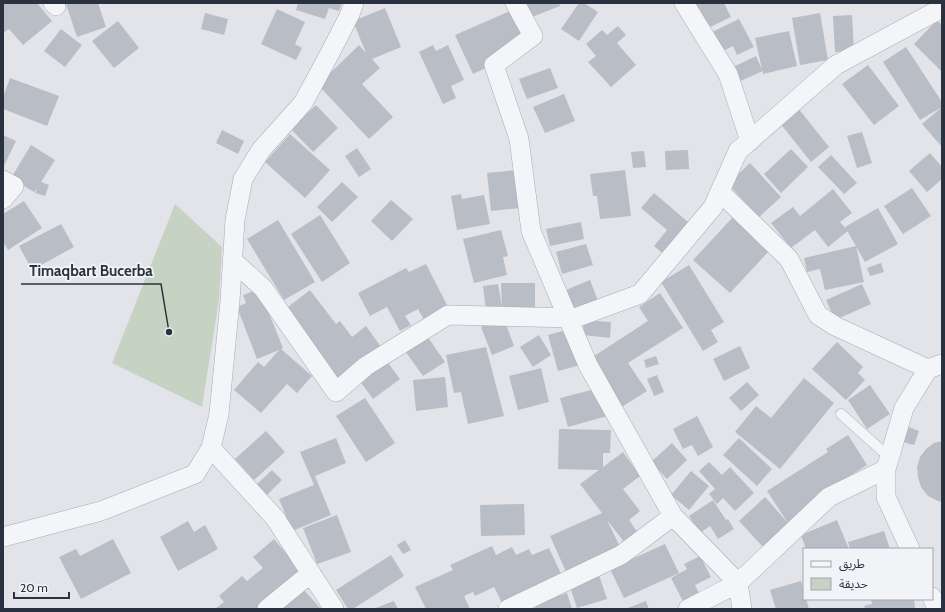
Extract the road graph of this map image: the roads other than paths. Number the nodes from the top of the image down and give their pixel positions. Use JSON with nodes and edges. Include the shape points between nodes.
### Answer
{"nodes":[{"id":1,"x":354,"y":3,"type":"edge"},
{"id":2,"x":516,"y":3,"type":"edge"},
{"id":3,"x":684,"y":3,"type":"edge"},
{"id":4,"x":942,"y":8,"type":"edge"},
{"id":5,"x":750,"y":141,"type":"junction"},
{"id":6,"x":3,"y":180,"type":"edge"},
{"id":7,"x":720,"y":192,"type":"junction"},
{"id":8,"x":3,"y":199,"type":"edge"},
{"id":9,"x":232,"y":260,"type":"junction"},
{"id":10,"x":568,"y":318,"type":"junction"},
{"id":11,"x":935,"y":366,"type":"edge"},
{"id":12,"x":842,"y":414,"type":"dead end"},
{"id":13,"x":211,"y":448,"type":"junction"},
{"id":14,"x":888,"y":463,"type":"junction"},
{"id":15,"x":673,"y":516,"type":"junction"},
{"id":16,"x":3,"y":537,"type":"edge"},
{"id":17,"x":910,"y":548,"type":"edge"},
{"id":18,"x":311,"y":573,"type":"junction"},
{"id":19,"x":738,"y":583,"type":"junction"},
{"id":20,"x":933,"y":599,"type":"edge"},
{"id":21,"x":267,"y":609,"type":"edge"},
{"id":22,"x":334,"y":609,"type":"edge"},
{"id":23,"x":508,"y":609,"type":"edge"},
{"id":24,"x":688,"y":609,"type":"edge"},
{"id":25,"x":742,"y":609,"type":"edge"},
{"id":26,"x":938,"y":609,"type":"edge"}],
"edges":[{"from":1,"to":9,"type":"street","via":[[303,103],[261,150],[243,179],[235,220]]},
{"from":2,"to":10,"type":"street","via":[[533,36],[494,66],[519,139],[531,232]]},
{"from":3,"to":5,"type":"street","via":[[728,74]]},
{"from":4,"to":5,"type":"street","via":[[836,65]]},
{"from":5,"to":7,"type":"street","via":[[738,151]]},
{"from":6,"to":8,"type":"street","via":[[14,186]]},
{"from":7,"to":10,"type":"street","via":[[713,207],[640,294],[575,318]]},
{"from":7,"to":11,"type":"street","via":[[789,259],[818,315],[835,326]]},
{"from":9,"to":10,"type":"street","via":[[263,288],[336,392],[366,366],[448,315]]},
{"from":9,"to":13,"type":"street","via":[[219,414]]},
{"from":10,"to":15,"type":"street","via":[[588,365]]},
{"from":11,"to":14,"type":"street","via":[[904,408]]},
{"from":12,"to":14,"type":"lane"},
{"from":13,"to":16,"type":"street","via":[[196,474],[101,510]]},
{"from":13,"to":18,"type":"street","via":[[274,518]]},
{"from":14,"to":17,"type":"street","via":[[886,498]]},
{"from":14,"to":19,"type":"street","via":[[830,497]]},
{"from":15,"to":19,"type":"street"},
{"from":15,"to":23,"type":"street","via":[[622,555]]},
{"from":18,"to":21,"type":"street"},
{"from":18,"to":22,"type":"street"},
{"from":19,"to":24,"type":"street"},
{"from":19,"to":25,"type":"street"},
{"from":20,"to":26,"type":"street"}]}
